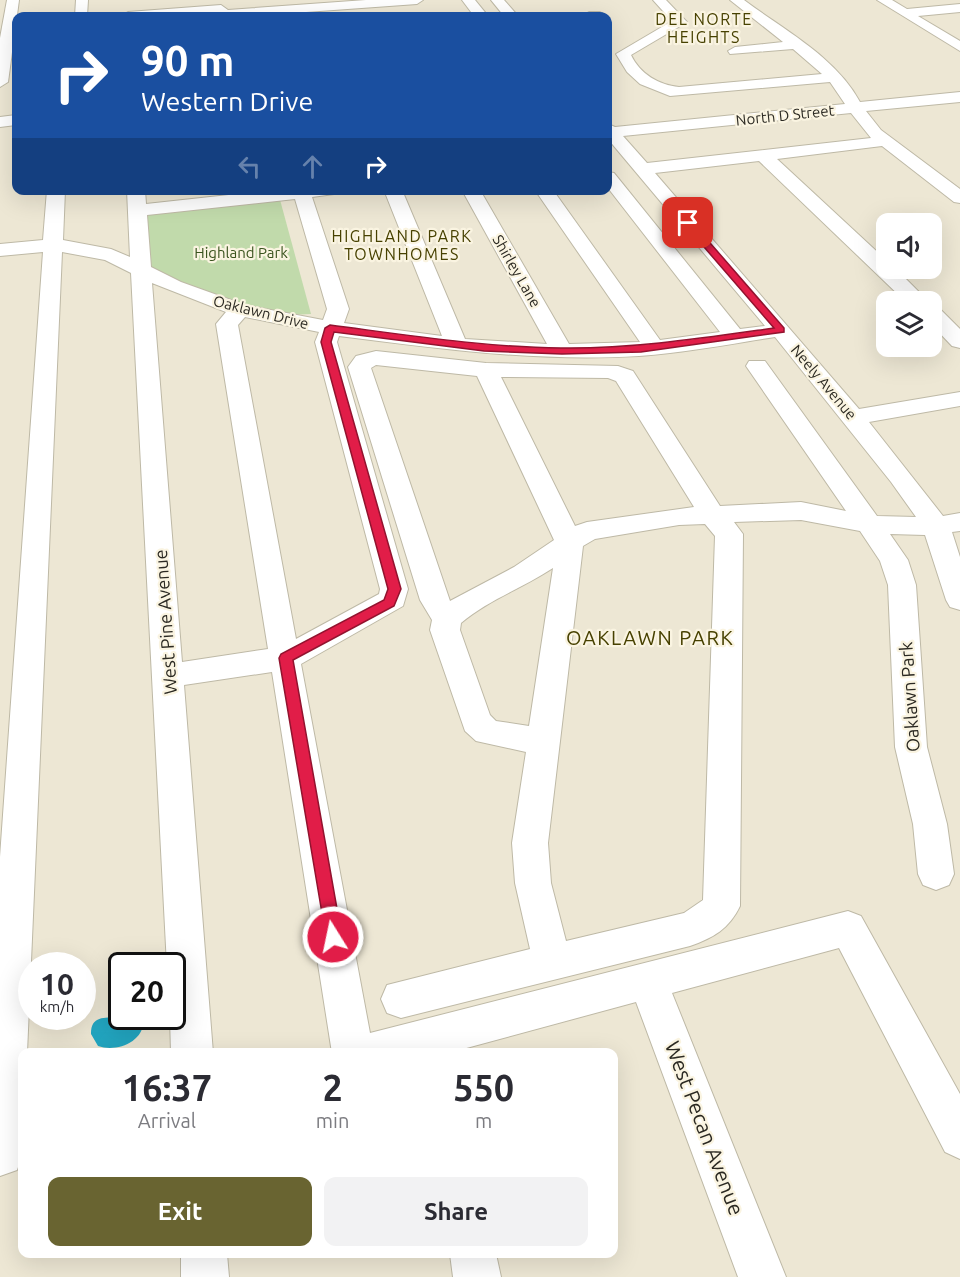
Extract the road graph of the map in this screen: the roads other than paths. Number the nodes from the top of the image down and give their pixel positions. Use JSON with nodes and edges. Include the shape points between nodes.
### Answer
{"nodes":[{"id":1,"x":340,"y":0,"type":"edge"},
{"id":2,"x":468,"y":0,"type":"edge"},
{"id":3,"x":497,"y":0,"type":"edge"},
{"id":4,"x":659,"y":0,"type":"edge"},
{"id":5,"x":883,"y":0,"type":"edge"},
{"id":6,"x":737,"y":1,"type":"edge"},
{"id":7,"x":759,"y":1,"type":"edge"},
{"id":8,"x":368,"y":2,"type":"edge"},
{"id":9,"x":418,"y":4,"type":"edge"},
{"id":10,"x":8,"y":7,"type":"edge"},
{"id":11,"x":960,"y":8,"type":"edge"},
{"id":12,"x":222,"y":12,"type":"edge"},
{"id":13,"x":349,"y":12,"type":"edge"},
{"id":14,"x":478,"y":12,"type":"edge"},
{"id":15,"x":508,"y":12,"type":"edge"},
{"id":16,"x":904,"y":13,"type":"junction"},
{"id":17,"x":960,"y":34,"type":"edge"},
{"id":18,"x":12,"y":35,"type":"edge"},
{"id":19,"x":941,"y":36,"type":"junction"},
{"id":20,"x":796,"y":45,"type":"junction"},
{"id":21,"x":960,"y":47,"type":"edge"},
{"id":22,"x":735,"y":51,"type":"dead end"},
{"id":23,"x":2,"y":55,"type":"edge"},
{"id":24,"x":0,"y":76,"type":"edge"},
{"id":25,"x":834,"y":77,"type":"junction"},
{"id":26,"x":960,"y":97,"type":"edge"},
{"id":27,"x":855,"y":108,"type":"junction"},
{"id":28,"x":612,"y":131,"type":"edge"},
{"id":29,"x":612,"y":134,"type":"edge"},
{"id":30,"x":886,"y":141,"type":"junction"},
{"id":31,"x":763,"y":155,"type":"junction"},
{"id":32,"x":612,"y":160,"type":"edge"},
{"id":33,"x":637,"y":163,"type":"junction"},
{"id":34,"x":612,"y":182,"type":"edge"},
{"id":35,"x":957,"y":192,"type":"edge"},
{"id":36,"x":56,"y":195,"type":"edge"},
{"id":37,"x":243,"y":195,"type":"edge"},
{"id":38,"x":302,"y":195,"type":"edge"},
{"id":39,"x":395,"y":195,"type":"edge"},
{"id":40,"x":474,"y":195,"type":"edge"},
{"id":41,"x":548,"y":195,"type":"edge"},
{"id":42,"x":205,"y":197,"type":"edge"},
{"id":43,"x":136,"y":201,"type":"edge"},
{"id":44,"x":54,"y":246,"type":"junction"},
{"id":45,"x":0,"y":250,"type":"edge"},
{"id":46,"x":141,"y":270,"type":"junction"},
{"id":47,"x":907,"y":291,"type":"edge"},
{"id":48,"x":240,"y":310,"type":"junction"},
{"id":49,"x":942,"y":323,"type":"edge"},
{"id":50,"x":330,"y":328,"type":"junction"},
{"id":51,"x":781,"y":330,"type":"junction"},
{"id":52,"x":735,"y":337,"type":"junction"},
{"id":53,"x":960,"y":340,"type":"edge"},
{"id":54,"x":457,"y":345,"type":"junction"},
{"id":55,"x":654,"y":347,"type":"junction"},
{"id":56,"x":562,"y":351,"type":"junction"},
{"id":57,"x":757,"y":366,"type":"dead end"},
{"id":58,"x":486,"y":370,"type":"junction"},
{"id":59,"x":960,"y":399,"type":"edge"},
{"id":60,"x":853,"y":417,"type":"junction"},
{"id":61,"x":712,"y":514,"type":"junction"},
{"id":62,"x":948,"y":524,"type":"edge"},
{"id":63,"x":872,"y":525,"type":"junction"},
{"id":64,"x":570,"y":543,"type":"junction"},
{"id":65,"x":960,"y":600,"type":"edge"},
{"id":66,"x":447,"y":619,"type":"junction"},
{"id":67,"x":286,"y":658,"type":"junction"},
{"id":68,"x":169,"y":676,"type":"junction"},
{"id":69,"x":545,"y":742,"type":"junction"},
{"id":70,"x":936,"y":874,"type":"dead end"},
{"id":71,"x":552,"y":962,"type":"junction"},
{"id":72,"x":647,"y":979,"type":"junction"},
{"id":73,"x":401,"y":999,"type":"dead end"},
{"id":74,"x":430,"y":1045,"type":"edge"},
{"id":75,"x":192,"y":1048,"type":"edge"},
{"id":76,"x":352,"y":1048,"type":"edge"},
{"id":77,"x":408,"y":1048,"type":"edge"},
{"id":78,"x":960,"y":1137,"type":"edge"},
{"id":79,"x":8,"y":1152,"type":"edge"},
{"id":80,"x":204,"y":1258,"type":"edge"},
{"id":81,"x":474,"y":1258,"type":"edge"},
{"id":82,"x":206,"y":1277,"type":"edge"},
{"id":83,"x":477,"y":1277,"type":"edge"},
{"id":84,"x":762,"y":1277,"type":"edge"}],
"edges":[{"from":1,"to":12,"type":"street"},
{"from":2,"to":14,"type":"street"},
{"from":3,"to":15,"type":"street"},
{"from":4,"to":25,"type":"street","via":[[680,22],[623,54],[654,87],[686,91]]},
{"from":5,"to":16,"type":"street"},
{"from":6,"to":7,"type":"street"},
{"from":6,"to":20,"type":"street"},
{"from":8,"to":9,"type":"street"},
{"from":8,"to":12,"type":"street"},
{"from":9,"to":13,"type":"street"},
{"from":10,"to":18,"type":"street"},
{"from":11,"to":16,"type":"street"},
{"from":16,"to":19,"type":"street"},
{"from":17,"to":19,"type":"street"},
{"from":18,"to":23,"type":"street"},
{"from":19,"to":21,"type":"street"},
{"from":20,"to":22,"type":"street"},
{"from":20,"to":25,"type":"street"},
{"from":23,"to":24,"type":"street"},
{"from":25,"to":27,"type":"street"},
{"from":26,"to":27,"type":"street","name":"North D Street"},
{"from":27,"to":28,"type":"street","name":"North D Street"},
{"from":27,"to":30,"type":"street"},
{"from":29,"to":33,"type":"street","name":"Neely Avenue"},
{"from":30,"to":31,"type":"street"},
{"from":30,"to":35,"type":"street"},
{"from":31,"to":33,"type":"street"},
{"from":31,"to":47,"type":"street"},
{"from":32,"to":33,"type":"street"},
{"from":33,"to":51,"type":"street","name":"Neely Avenue"},
{"from":34,"to":52,"type":"street"},
{"from":36,"to":44,"type":"street"},
{"from":37,"to":42,"type":"street"},
{"from":38,"to":50,"type":"street","via":[[339,309]]},
{"from":39,"to":54,"type":"street"},
{"from":40,"to":56,"type":"street","name":"Shirley Lane"},
{"from":41,"to":55,"type":"street"},
{"from":42,"to":43,"type":"street"},
{"from":43,"to":46,"type":"street","name":"West Pine Avenue"},
{"from":44,"to":45,"type":"street","name":"Oaklawn Drive"},
{"from":44,"to":46,"type":"street","name":"Oaklawn Drive","via":[[111,255]]},
{"from":44,"to":79,"type":"street"},
{"from":46,"to":48,"type":"street","name":"Oaklawn Drive"},
{"from":46,"to":68,"type":"street","name":"West Pine Avenue"},
{"from":48,"to":50,"type":"street","name":"Oaklawn Drive"},
{"from":48,"to":67,"type":"street","via":[[227,324]]},
{"from":49,"to":53,"type":"street"},
{"from":50,"to":54,"type":"street","name":"Oaklawn Drive"},
{"from":50,"to":67,"type":"street","via":[[326,342],[394,589],[393,599]]},
{"from":51,"to":52,"type":"street","name":"Oaklawn Drive"},
{"from":51,"to":60,"type":"street","name":"Neely Avenue"},
{"from":52,"to":55,"type":"street","name":"Oaklawn Drive"},
{"from":54,"to":56,"type":"street","name":"Oaklawn Drive"},
{"from":55,"to":56,"type":"street","name":"Oaklawn Drive"},
{"from":57,"to":63,"type":"street","name":"Oaklawn Park"},
{"from":58,"to":61,"type":"street","via":[[610,371],[626,376]]},
{"from":58,"to":64,"type":"street"},
{"from":58,"to":66,"type":"street","via":[[376,358],[359,367],[434,600]]},
{"from":59,"to":60,"type":"street"},
{"from":60,"to":62,"type":"street","name":"Neely Avenue","via":[[900,476]]},
{"from":61,"to":63,"type":"street","via":[[801,511]]},
{"from":61,"to":64,"type":"street","via":[[587,531]]},
{"from":61,"to":71,"type":"street","via":[[729,534],[721,906],[710,919],[690,929]]},
{"from":62,"to":63,"type":"street"},
{"from":62,"to":65,"type":"street","name":"Neely Avenue"},
{"from":63,"to":70,"type":"street","name":"Oaklawn Park","via":[[894,560],[902,585],[911,747],[930,824]]},
{"from":64,"to":66,"type":"street","via":[[524,574],[465,604]]},
{"from":64,"to":69,"type":"street"},
{"from":66,"to":69,"type":"street","via":[[445,630],[476,722],[487,732]]},
{"from":67,"to":68,"type":"street"},
{"from":67,"to":76,"type":"street"},
{"from":68,"to":75,"type":"street","name":"West Pine Avenue"},
{"from":69,"to":71,"type":"street","via":[[530,843],[537,908]]},
{"from":71,"to":73,"type":"street"},
{"from":72,"to":74,"type":"street"},
{"from":72,"to":78,"type":"street","via":[[848,928]]},
{"from":72,"to":84,"type":"street","name":"West Pecan Avenue"},
{"from":74,"to":77,"type":"street"},
{"from":80,"to":82,"type":"street"},
{"from":81,"to":83,"type":"street"}]}
